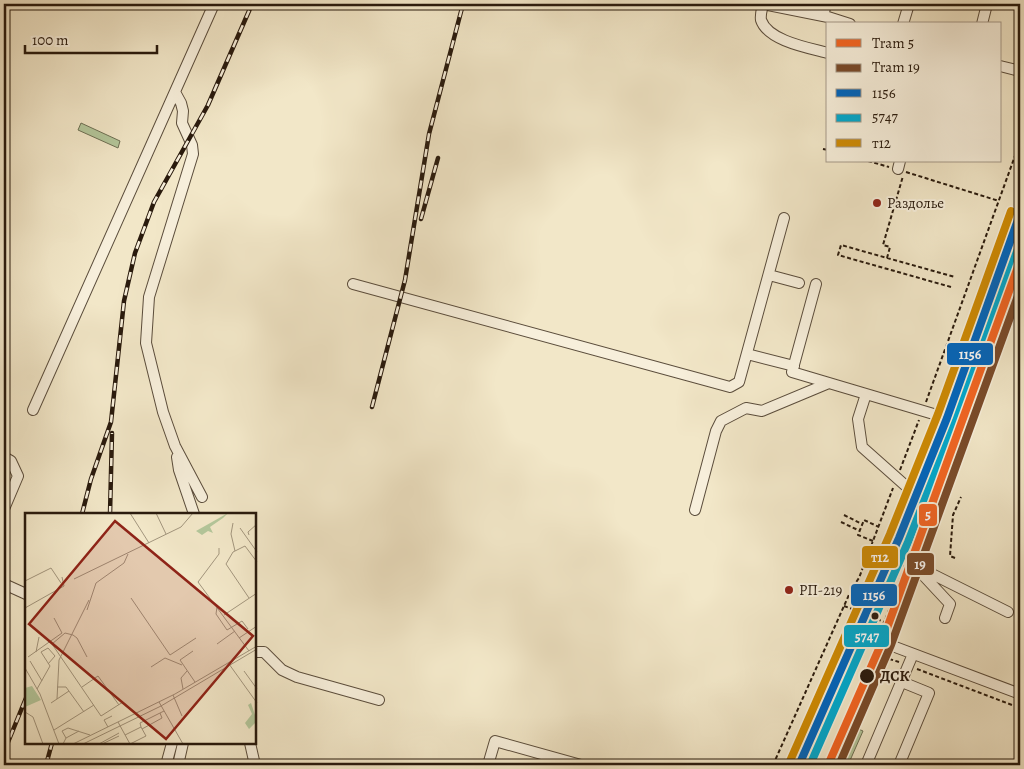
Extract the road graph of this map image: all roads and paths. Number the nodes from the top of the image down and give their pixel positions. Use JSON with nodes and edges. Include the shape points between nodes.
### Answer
{"nodes":[{"id":1,"x":214,"y":4,"type":"edge"},
{"id":2,"x":826,"y":4,"type":"edge"},
{"id":3,"x":909,"y":4,"type":"edge"},
{"id":4,"x":988,"y":4,"type":"edge"},
{"id":5,"x":823,"y":16,"type":"junction"},
{"id":6,"x":843,"y":22,"type":"edge"},
{"id":7,"x":904,"y":22,"type":"edge"},
{"id":8,"x":983,"y":22,"type":"edge"},
{"id":9,"x":826,"y":52,"type":"edge"},
{"id":10,"x":1002,"y":66,"type":"edge"},
{"id":11,"x":1020,"y":71,"type":"edge"},
{"id":12,"x":175,"y":92,"type":"junction"},
{"id":13,"x":1020,"y":142,"type":"edge"},
{"id":14,"x":823,"y":149,"type":"dead end"},
{"id":15,"x":826,"y":150,"type":"edge"},
{"id":16,"x":876,"y":162,"type":"edge"},
{"id":17,"x":899,"y":165,"type":"edge"},
{"id":18,"x":999,"y":201,"type":"junction"},
{"id":19,"x":1020,"y":214,"type":"edge"},
{"id":20,"x":784,"y":218,"type":"dead end"},
{"id":21,"x":887,"y":258,"type":"junction"},
{"id":22,"x":769,"y":275,"type":"junction"},
{"id":23,"x":955,"y":277,"type":"dead end"},
{"id":24,"x":799,"y":283,"type":"dead end"},
{"id":25,"x":353,"y":284,"type":"dead end"},
{"id":26,"x":816,"y":284,"type":"dead end"},
{"id":27,"x":951,"y":287,"type":"dead end"},
{"id":28,"x":747,"y":354,"type":"junction"},
{"id":29,"x":794,"y":366,"type":"junction"},
{"id":30,"x":829,"y":383,"type":"junction"},
{"id":31,"x":866,"y":394,"type":"junction"},
{"id":32,"x":33,"y":410,"type":"dead end"},
{"id":33,"x":922,"y":411,"type":"junction"},
{"id":34,"x":946,"y":418,"type":"junction"},
{"id":35,"x":175,"y":446,"type":"junction"},
{"id":36,"x":4,"y":457,"type":"edge"},
{"id":37,"x":897,"y":478,"type":"junction"},
{"id":38,"x":916,"y":494,"type":"junction"},
{"id":39,"x":202,"y":497,"type":"dead end"},
{"id":40,"x":961,"y":497,"type":"dead end"},
{"id":41,"x":4,"y":509,"type":"edge"},
{"id":42,"x":695,"y":510,"type":"dead end"},
{"id":43,"x":194,"y":513,"type":"edge"},
{"id":44,"x":844,"y":515,"type":"dead end"},
{"id":45,"x":841,"y":522,"type":"dead end"},
{"id":46,"x":862,"y":524,"type":"junction"},
{"id":47,"x":879,"y":526,"type":"junction"},
{"id":48,"x":860,"y":531,"type":"junction"},
{"id":49,"x":873,"y":541,"type":"junction"},
{"id":50,"x":892,"y":554,"type":"junction"},
{"id":51,"x":955,"y":558,"type":"dead end"},
{"id":52,"x":908,"y":561,"type":"junction"},
{"id":53,"x":920,"y":567,"type":"junction"},
{"id":54,"x":4,"y":584,"type":"edge"},
{"id":55,"x":25,"y":594,"type":"edge"},
{"id":56,"x":844,"y":606,"type":"junction"},
{"id":57,"x":855,"y":610,"type":"dead end"},
{"id":58,"x":1008,"y":612,"type":"dead end"},
{"id":59,"x":945,"y":618,"type":"dead end"},
{"id":60,"x":877,"y":619,"type":"dead end"},
{"id":61,"x":884,"y":623,"type":"junction"},
{"id":62,"x":858,"y":633,"type":"junction"},
{"id":63,"x":878,"y":641,"type":"junction"},
{"id":64,"x":256,"y":652,"type":"edge"},
{"id":65,"x":913,"y":654,"type":"junction"},
{"id":66,"x":883,"y":657,"type":"dead end"},
{"id":67,"x":908,"y":666,"type":"junction"},
{"id":68,"x":902,"y":682,"type":"junction"},
{"id":69,"x":1020,"y":694,"type":"edge"},
{"id":70,"x":379,"y":700,"type":"dead end"},
{"id":71,"x":1020,"y":708,"type":"edge"},
{"id":72,"x":172,"y":744,"type":"edge"},
{"id":73,"x":183,"y":744,"type":"edge"},
{"id":74,"x":250,"y":744,"type":"edge"},
{"id":75,"x":166,"y":765,"type":"edge"},
{"id":76,"x":178,"y":765,"type":"edge"},
{"id":77,"x":255,"y":765,"type":"edge"},
{"id":78,"x":488,"y":765,"type":"edge"},
{"id":79,"x":581,"y":765,"type":"edge"},
{"id":80,"x":773,"y":765,"type":"edge"},
{"id":81,"x":799,"y":765,"type":"edge"},
{"id":82,"x":866,"y":765,"type":"edge"},
{"id":83,"x":900,"y":765,"type":"edge"}],
"edges":[{"from":1,"to":12,"type":"street"},
{"from":2,"to":5,"type":"street"},
{"from":3,"to":7,"type":"street"},
{"from":4,"to":8,"type":"street"},
{"from":5,"to":6,"type":"street"},
{"from":5,"to":9,"type":"street","via":[[763,4],[760,17],[775,36]]},
{"from":10,"to":11,"type":"street"},
{"from":12,"to":32,"type":"street"},
{"from":12,"to":35,"type":"street","via":[[183,111],[182,124],[194,154],[149,297],[146,343]]},
{"from":13,"to":18,"type":"path"},
{"from":14,"to":15,"type":"path"},
{"from":16,"to":17,"type":"path"},
{"from":18,"to":21,"type":"path","via":[[904,171],[884,245],[890,247]]},
{"from":18,"to":33,"type":"path"},
{"from":19,"to":34,"type":"main road"},
{"from":20,"to":22,"type":"street"},
{"from":21,"to":23,"type":"path"},
{"from":21,"to":27,"type":"path","via":[[841,245],[838,255]]},
{"from":22,"to":24,"type":"street"},
{"from":22,"to":28,"type":"street"},
{"from":25,"to":28,"type":"street","via":[[730,387],[739,382]]},
{"from":26,"to":29,"type":"street"},
{"from":28,"to":29,"type":"street"},
{"from":29,"to":30,"type":"street","via":[[792,372]]},
{"from":30,"to":31,"type":"street"},
{"from":30,"to":42,"type":"street","via":[[762,411],[746,408],[721,421]]},
{"from":31,"to":33,"type":"street"},
{"from":31,"to":37,"type":"street","via":[[858,419],[862,447]]},
{"from":33,"to":34,"type":"street"},
{"from":33,"to":37,"type":"path"},
{"from":34,"to":38,"type":"main road"},
{"from":35,"to":39,"type":"street"},
{"from":35,"to":43,"type":"street","via":[[179,470]]},
{"from":36,"to":41,"type":"street","via":[[11,461],[18,476]]},
{"from":37,"to":38,"type":"street"},
{"from":37,"to":47,"type":"path"},
{"from":38,"to":50,"type":"main road"},
{"from":40,"to":51,"type":"path","via":[[953,515],[950,556]]},
{"from":44,"to":46,"type":"path"},
{"from":45,"to":48,"type":"path"},
{"from":46,"to":47,"type":"path","via":[[864,520]]},
{"from":46,"to":48,"type":"path"},
{"from":47,"to":49,"type":"path"},
{"from":48,"to":49,"type":"path","via":[[858,534]]},
{"from":49,"to":56,"type":"path","via":[[860,578]]},
{"from":50,"to":52,"type":"street"},
{"from":50,"to":62,"type":"main road"},
{"from":52,"to":53,"type":"street"},
{"from":52,"to":61,"type":"path"},
{"from":53,"to":58,"type":"street"},
{"from":53,"to":59,"type":"street","via":[[922,574],[950,604]]},
{"from":54,"to":55,"type":"street"},
{"from":56,"to":57,"type":"path"},
{"from":56,"to":80,"type":"path"},
{"from":60,"to":61,"type":"path"},
{"from":61,"to":63,"type":"path"},
{"from":62,"to":63,"type":"street"},
{"from":62,"to":81,"type":"main road"},
{"from":63,"to":65,"type":"street"},
{"from":64,"to":70,"type":"street","via":[[264,652],[282,670],[297,677]]},
{"from":65,"to":67,"type":"street"},
{"from":65,"to":69,"type":"street"},
{"from":66,"to":67,"type":"path"},
{"from":67,"to":68,"type":"street"},
{"from":67,"to":71,"type":"path"},
{"from":68,"to":82,"type":"street"},
{"from":68,"to":83,"type":"street","via":[[929,693]]},
{"from":72,"to":75,"type":"street"},
{"from":73,"to":76,"type":"street"},
{"from":74,"to":77,"type":"street"},
{"from":78,"to":79,"type":"street","via":[[495,741]]}]}
